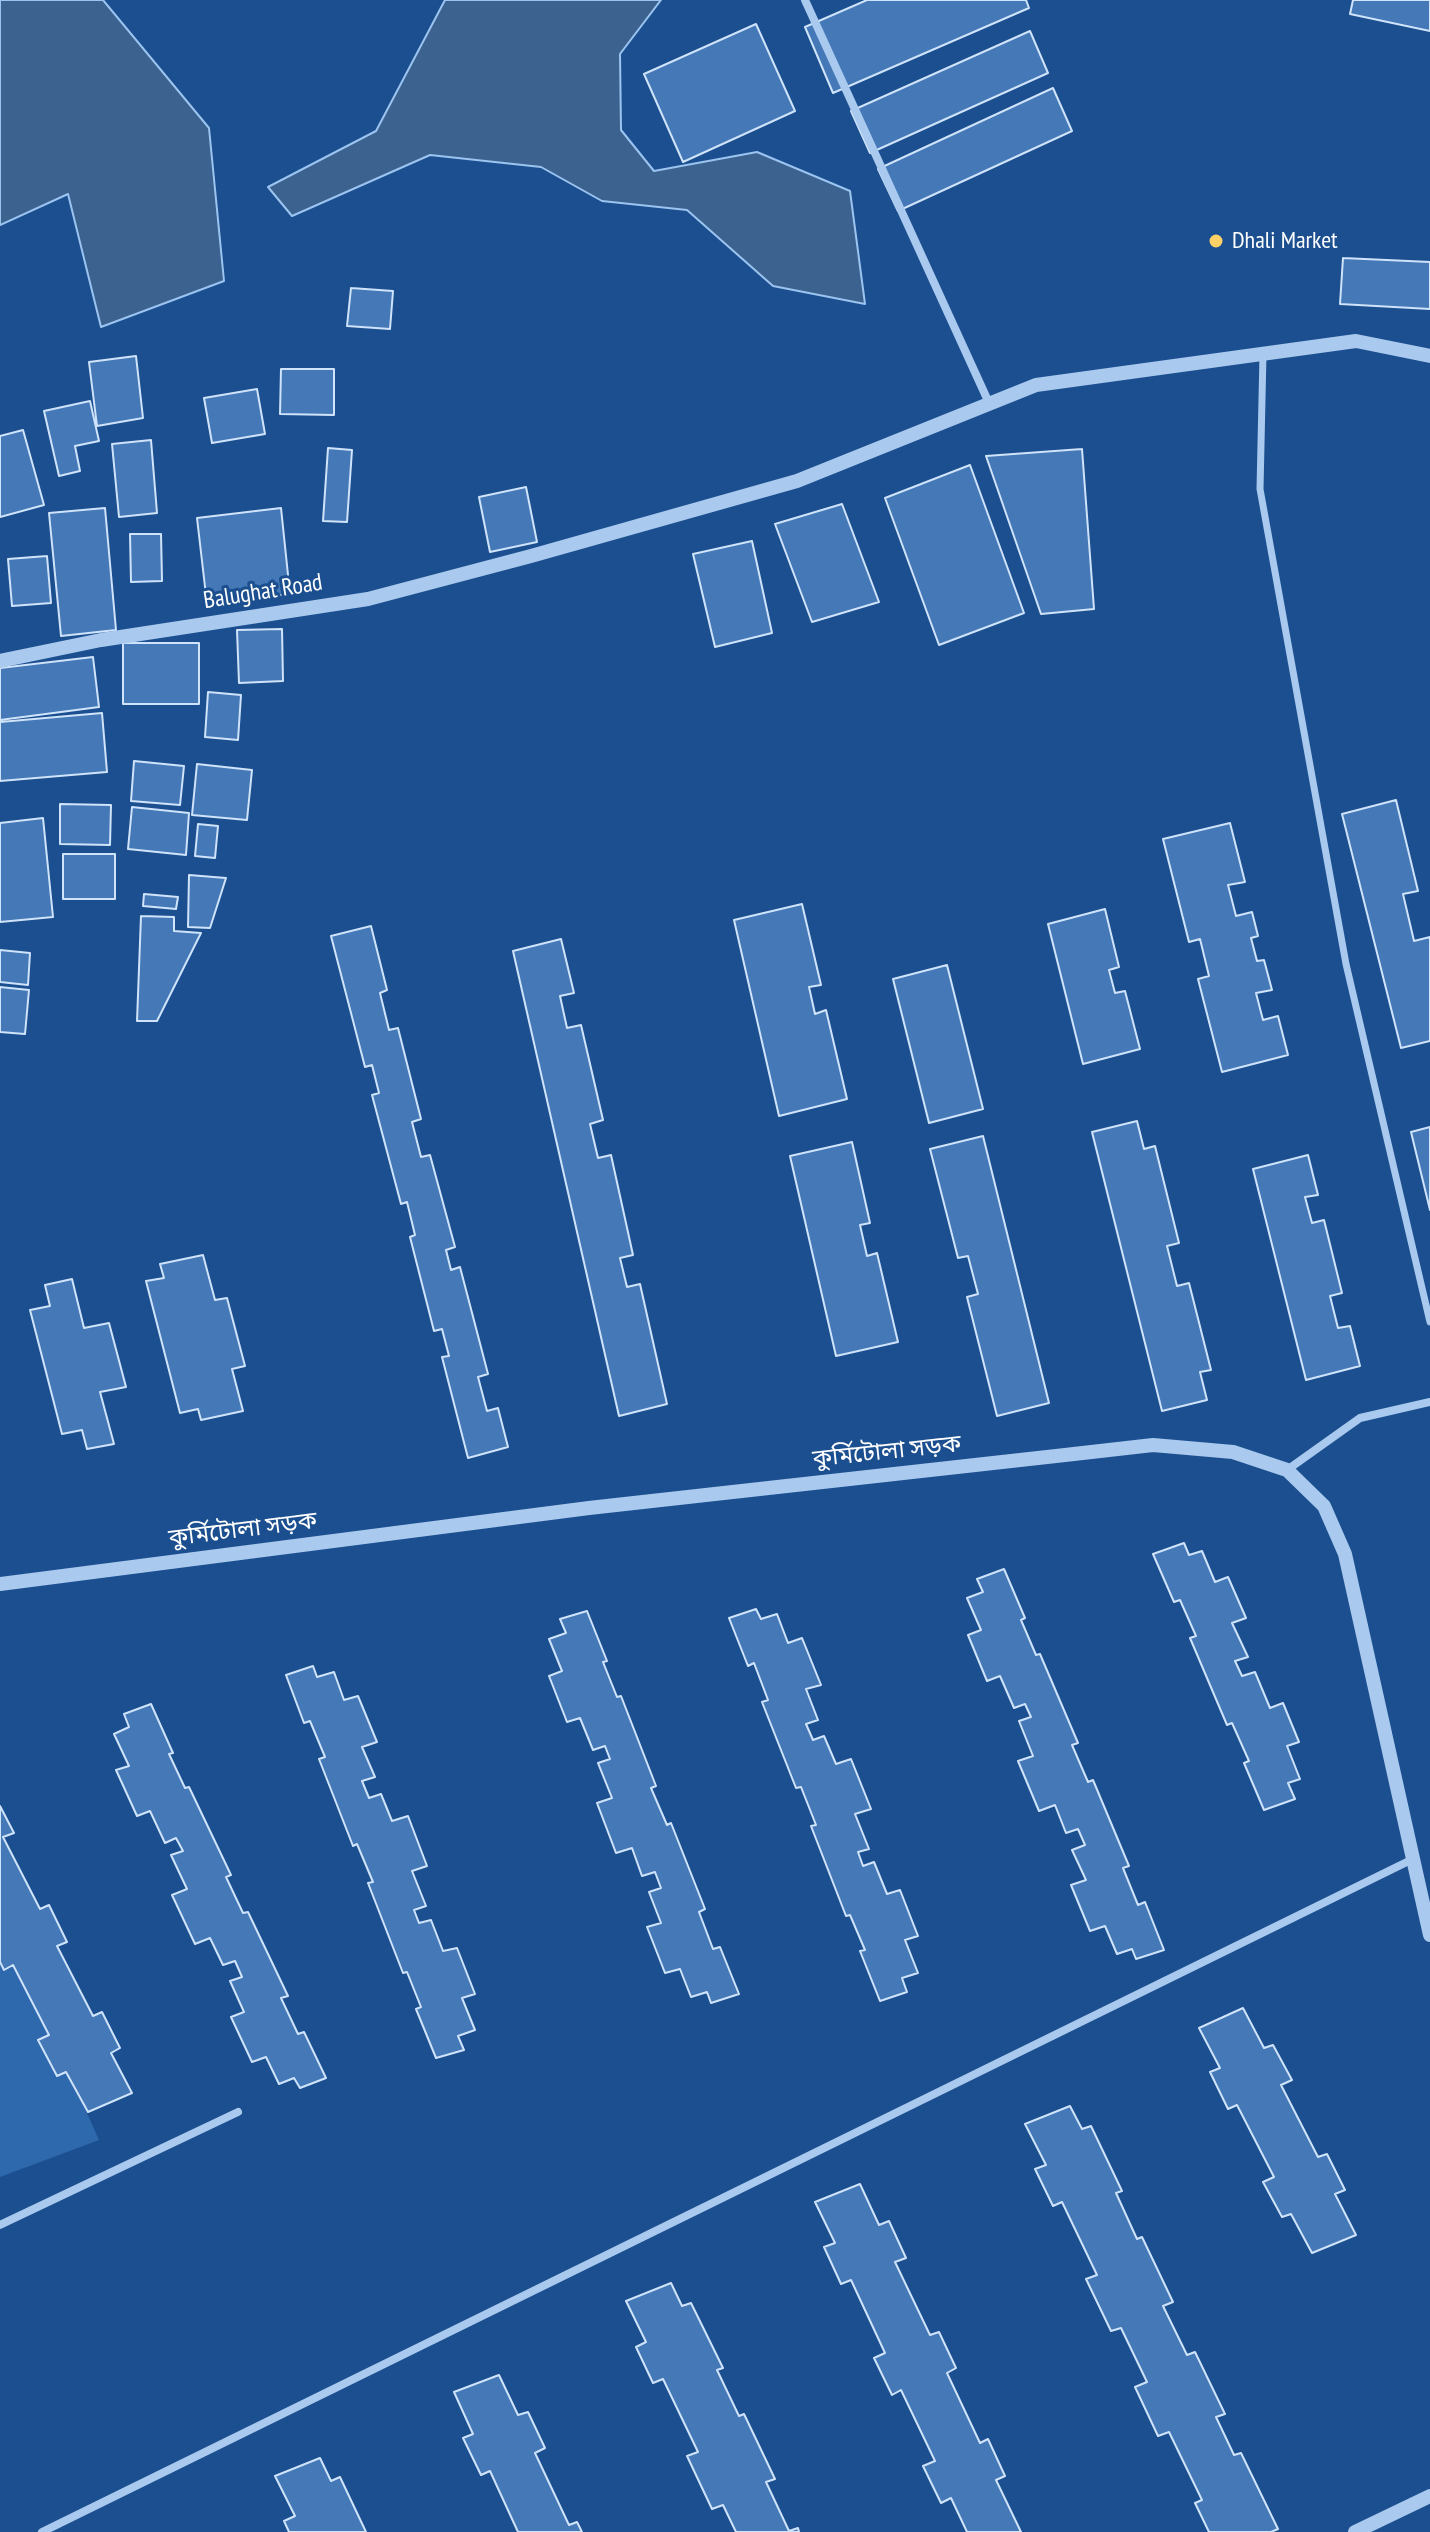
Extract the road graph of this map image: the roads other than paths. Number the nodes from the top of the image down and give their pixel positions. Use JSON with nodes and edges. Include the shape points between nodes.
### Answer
{"nodes":[{"id":1,"x":805,"y":0,"type":"edge"},
{"id":2,"x":1263,"y":354,"type":"junction"},
{"id":3,"x":1430,"y":356,"type":"edge"},
{"id":4,"x":989,"y":403,"type":"junction"},
{"id":5,"x":0,"y":661,"type":"edge"},
{"id":6,"x":1430,"y":1322,"type":"edge"},
{"id":7,"x":1430,"y":1402,"type":"edge"},
{"id":8,"x":1287,"y":1470,"type":"junction"},
{"id":9,"x":0,"y":1584,"type":"edge"},
{"id":10,"x":1413,"y":1859,"type":"junction"},
{"id":11,"x":1430,"y":1935,"type":"edge"},
{"id":12,"x":238,"y":2112,"type":"dead end"},
{"id":13,"x":0,"y":2225,"type":"edge"},
{"id":14,"x":1430,"y":2496,"type":"edge"},
{"id":15,"x":42,"y":2532,"type":"edge"},
{"id":16,"x":1355,"y":2532,"type":"edge"}],
"edges":[{"from":1,"to":4,"type":"street"},
{"from":2,"to":3,"type":"street","name":"Balughat Road","via":[[1356,341]]},
{"from":2,"to":4,"type":"street","name":"Balughat Road","via":[[1036,385]]},
{"from":2,"to":6,"type":"street","via":[[1260,489],[1346,964]]},
{"from":4,"to":5,"type":"street","name":"Balughat Road","via":[[797,481],[368,599]]},
{"from":7,"to":8,"type":"street","via":[[1360,1418]]},
{"from":8,"to":9,"type":"street","name":"কুর্মিটোলা সড়ক","via":[[1233,1452],[1153,1445],[589,1508]]},
{"from":8,"to":10,"type":"street","name":"কুর্মিটোলা সড়ক","via":[[1324,1506],[1345,1554]]},
{"from":10,"to":11,"type":"street","name":"কুর্মিটোলা সড়ক"},
{"from":10,"to":15,"type":"street"},
{"from":12,"to":13,"type":"street"},
{"from":14,"to":16,"type":"street"}]}
